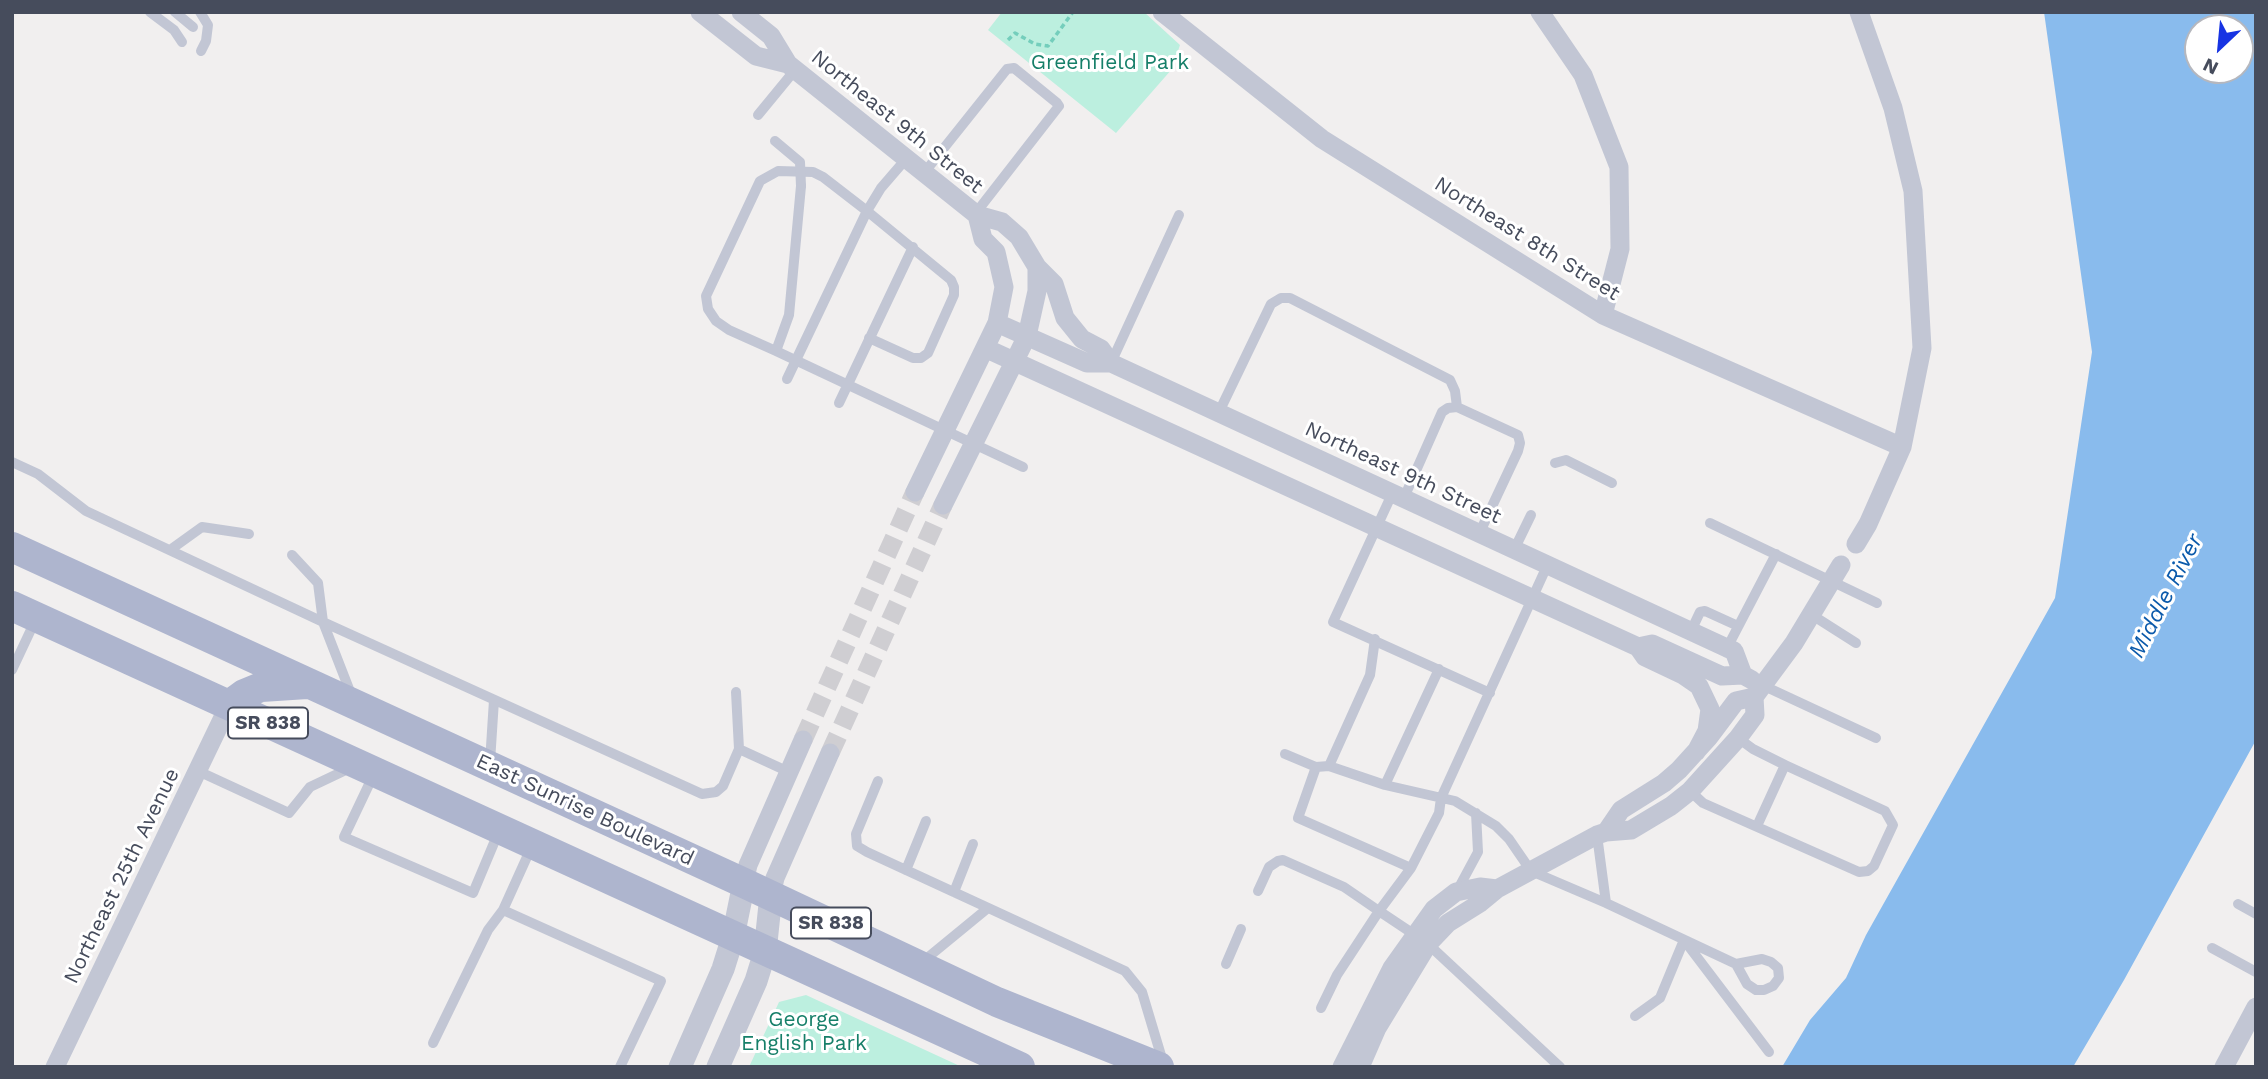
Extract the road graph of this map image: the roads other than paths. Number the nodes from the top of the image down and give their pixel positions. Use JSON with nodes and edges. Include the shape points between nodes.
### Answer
{"nodes":[{"id":1,"x":150,"y":12,"type":"edge"},
{"id":2,"x":175,"y":12,"type":"edge"},
{"id":3,"x":200,"y":12,"type":"edge"},
{"id":4,"x":700,"y":12,"type":"edge"},
{"id":5,"x":741,"y":12,"type":"edge"},
{"id":6,"x":1162,"y":12,"type":"edge"},
{"id":7,"x":1540,"y":12,"type":"edge"},
{"id":8,"x":1859,"y":12,"type":"edge"},
{"id":9,"x":193,"y":27,"type":"dead end"},
{"id":10,"x":182,"y":42,"type":"dead end"},
{"id":11,"x":201,"y":51,"type":"dead end"},
{"id":12,"x":791,"y":67,"type":"junction"},
{"id":13,"x":758,"y":114,"type":"dead end"},
{"id":14,"x":775,"y":141,"type":"dead end"},
{"id":15,"x":905,"y":159,"type":"junction"},
{"id":16,"x":924,"y":173,"type":"junction"},
{"id":17,"x":867,"y":211,"type":"junction"},
{"id":18,"x":976,"y":215,"type":"junction"},
{"id":19,"x":1180,"y":215,"type":"dead end"},
{"id":20,"x":913,"y":247,"type":"junction"},
{"id":21,"x":1037,"y":267,"type":"junction"},
{"id":22,"x":1603,"y":315,"type":"junction"},
{"id":23,"x":997,"y":323,"type":"junction"},
{"id":24,"x":1027,"y":336,"type":"junction"},
{"id":25,"x":869,"y":338,"type":"junction"},
{"id":26,"x":985,"y":348,"type":"junction"},
{"id":27,"x":776,"y":351,"type":"junction"},
{"id":28,"x":795,"y":360,"type":"junction"},
{"id":29,"x":1015,"y":362,"type":"junction"},
{"id":30,"x":1111,"y":363,"type":"junction"},
{"id":31,"x":787,"y":379,"type":"dead end"},
{"id":32,"x":847,"y":385,"type":"junction"},
{"id":33,"x":839,"y":403,"type":"dead end"},
{"id":34,"x":1457,"y":407,"type":"junction"},
{"id":35,"x":1219,"y":412,"type":"junction"},
{"id":36,"x":945,"y":429,"type":"junction"},
{"id":37,"x":975,"y":443,"type":"junction"},
{"id":38,"x":1902,"y":447,"type":"junction"},
{"id":39,"x":12,"y":462,"type":"edge"},
{"id":40,"x":1555,"y":463,"type":"dead end"},
{"id":41,"x":1024,"y":467,"type":"dead end"},
{"id":42,"x":1612,"y":482,"type":"dead end"},
{"id":43,"x":915,"y":492,"type":"tunnel mouth"},
{"id":44,"x":1398,"y":497,"type":"junction"},
{"id":45,"x":943,"y":505,"type":"tunnel mouth"},
{"id":46,"x":1531,"y":515,"type":"dead end"},
{"id":47,"x":1710,"y":523,"type":"dead end"},
{"id":48,"x":1377,"y":528,"type":"junction"},
{"id":49,"x":249,"y":534,"type":"dead end"},
{"id":50,"x":1479,"y":534,"type":"junction"},
{"id":51,"x":1856,"y":544,"type":"dead end"},
{"id":52,"x":12,"y":547,"type":"edge"},
{"id":53,"x":170,"y":550,"type":"junction"},
{"id":54,"x":1514,"y":550,"type":"junction"},
{"id":55,"x":1776,"y":554,"type":"junction"},
{"id":56,"x":292,"y":555,"type":"dead end"},
{"id":57,"x":1547,"y":566,"type":"junction"},
{"id":58,"x":1837,"y":573,"type":"junction"},
{"id":59,"x":1532,"y":599,"type":"junction"},
{"id":60,"x":1877,"y":603,"type":"dead end"},
{"id":61,"x":24,"y":612,"type":"edge"},
{"id":62,"x":1812,"y":615,"type":"junction"},
{"id":63,"x":323,"y":622,"type":"junction"},
{"id":64,"x":1738,"y":626,"type":"junction"},
{"id":65,"x":1691,"y":631,"type":"junction"},
{"id":66,"x":1375,"y":639,"type":"junction"},
{"id":67,"x":1856,"y":643,"type":"dead end"},
{"id":68,"x":1638,"y":647,"type":"junction"},
{"id":69,"x":1727,"y":648,"type":"junction"},
{"id":70,"x":1439,"y":668,"type":"junction"},
{"id":71,"x":12,"y":670,"type":"edge"},
{"id":72,"x":1743,"y":675,"type":"junction"},
{"id":73,"x":310,"y":684,"type":"junction"},
{"id":74,"x":1758,"y":691,"type":"junction"},
{"id":75,"x":736,"y":692,"type":"dead end"},
{"id":76,"x":1490,"y":693,"type":"junction"},
{"id":77,"x":494,"y":700,"type":"junction"},
{"id":78,"x":355,"y":704,"type":"junction"},
{"id":79,"x":229,"y":705,"type":"junction"},
{"id":80,"x":1876,"y":737,"type":"dead end"},
{"id":81,"x":1738,"y":738,"type":"junction"},
{"id":82,"x":803,"y":740,"type":"tunnel mouth"},
{"id":83,"x":739,"y":749,"type":"junction"},
{"id":84,"x":1696,"y":752,"type":"junction"},
{"id":85,"x":830,"y":753,"type":"tunnel mouth"},
{"id":86,"x":1286,"y":754,"type":"dead end"},
{"id":87,"x":1785,"y":765,"type":"junction"},
{"id":88,"x":490,"y":766,"type":"junction"},
{"id":89,"x":1329,"y":766,"type":"junction"},
{"id":90,"x":1316,"y":767,"type":"junction"},
{"id":91,"x":366,"y":768,"type":"junction"},
{"id":92,"x":198,"y":771,"type":"junction"},
{"id":93,"x":789,"y":772,"type":"junction"},
{"id":94,"x":878,"y":781,"type":"dead end"},
{"id":95,"x":1385,"y":785,"type":"junction"},
{"id":96,"x":1690,"y":791,"type":"junction"},
{"id":97,"x":1441,"y":798,"type":"junction"},
{"id":98,"x":1476,"y":813,"type":"junction"},
{"id":99,"x":926,"y":821,"type":"dead end"},
{"id":100,"x":1757,"y":826,"type":"junction"},
{"id":101,"x":499,"y":830,"type":"junction"},
{"id":102,"x":1602,"y":834,"type":"junction"},
{"id":103,"x":973,"y":844,"type":"dead end"},
{"id":104,"x":532,"y":845,"type":"junction"},
{"id":105,"x":1411,"y":868,"type":"junction"},
{"id":106,"x":906,"y":870,"type":"junction"},
{"id":107,"x":1531,"y":871,"type":"junction"},
{"id":108,"x":744,"y":883,"type":"junction"},
{"id":109,"x":1497,"y":889,"type":"junction"},
{"id":110,"x":1258,"y":891,"type":"dead end"},
{"id":111,"x":954,"y":892,"type":"junction"},
{"id":112,"x":1456,"y":892,"type":"junction"},
{"id":113,"x":771,"y":895,"type":"junction"},
{"id":114,"x":1606,"y":904,"type":"junction"},
{"id":115,"x":2238,"y":904,"type":"dead end"},
{"id":116,"x":988,"y":908,"type":"junction"},
{"id":117,"x":503,"y":910,"type":"junction"},
{"id":118,"x":1379,"y":911,"type":"junction"},
{"id":119,"x":2256,"y":914,"type":"edge"},
{"id":120,"x":1241,"y":929,"type":"dead end"},
{"id":121,"x":733,"y":937,"type":"junction"},
{"id":122,"x":1422,"y":939,"type":"junction"},
{"id":123,"x":1684,"y":940,"type":"junction"},
{"id":124,"x":2212,"y":948,"type":"dead end"},
{"id":125,"x":765,"y":952,"type":"junction"},
{"id":126,"x":919,"y":964,"type":"junction"},
{"id":127,"x":1226,"y":964,"type":"dead end"},
{"id":128,"x":1736,"y":964,"type":"dead end"},
{"id":129,"x":2256,"y":972,"type":"edge"},
{"id":130,"x":1321,"y":1007,"type":"dead end"},
{"id":131,"x":2256,"y":1007,"type":"edge"},
{"id":132,"x":1635,"y":1016,"type":"dead end"},
{"id":133,"x":433,"y":1043,"type":"dead end"},
{"id":134,"x":1769,"y":1052,"type":"dead end"},
{"id":135,"x":55,"y":1067,"type":"edge"},
{"id":136,"x":621,"y":1067,"type":"edge"},
{"id":137,"x":680,"y":1067,"type":"edge"},
{"id":138,"x":718,"y":1067,"type":"edge"},
{"id":139,"x":1020,"y":1067,"type":"edge"},
{"id":140,"x":1162,"y":1067,"type":"edge"},
{"id":141,"x":1342,"y":1067,"type":"edge"},
{"id":142,"x":1360,"y":1067,"type":"edge"},
{"id":143,"x":1560,"y":1067,"type":"edge"},
{"id":144,"x":2224,"y":1067,"type":"edge"}],
"edges":[{"from":1,"to":10,"type":"lane"},
{"from":2,"to":9,"type":"lane"},
{"from":3,"to":11,"type":"lane","via":[[208,24]]},
{"from":4,"to":12,"type":"street","name":"Northeast 9th Street","via":[[755,56]]},
{"from":5,"to":12,"type":"street","name":"Northeast 9th Street","via":[[771,36]]},
{"from":6,"to":22,"type":"street","name":"Northeast 8th Street","via":[[1322,139]]},
{"from":7,"to":22,"type":"street","via":[[1583,75],[1619,167],[1620,249]]},
{"from":8,"to":38,"type":"street","via":[[1893,108],[1913,191],[1922,348]]},
{"from":12,"to":13,"type":"lane"},
{"from":12,"to":15,"type":"street","name":"Northeast 9th Street"},
{"from":14,"to":27,"type":"lane","bridge":true,"via":[[800,162],[801,186],[789,315]]},
{"from":15,"to":16,"type":"street","name":"Northeast 9th Street"},
{"from":15,"to":17,"type":"lane"},
{"from":16,"to":18,"type":"street","name":"Northeast 9th Street"},
{"from":16,"to":18,"type":"lane","via":[[1007,69],[1025,76],[1058,103],[1058,110]]},
{"from":17,"to":20,"type":"lane"},
{"from":17,"to":27,"type":"lane","via":[[813,172],[779,171],[760,181],[706,296],[716,321]]},
{"from":17,"to":28,"type":"lane"},
{"from":18,"to":21,"type":"street","name":"Northeast 9th Street","via":[[1002,222],[1019,237]]},
{"from":18,"to":23,"type":"street","name":"Northeast 9th Street","via":[[983,239],[996,253],[1004,287]]},
{"from":19,"to":30,"type":"lane"},
{"from":20,"to":25,"type":"lane"},
{"from":20,"to":25,"type":"lane","via":[[954,287],[928,353],[913,358]]},
{"from":21,"to":24,"type":"street"},
{"from":21,"to":30,"type":"street","name":"Northeast 9th Street","via":[[1054,284],[1065,318]]},
{"from":22,"to":38,"type":"street","name":"Northeast 8th Street"},
{"from":23,"to":24,"type":"street","name":"Northeast 9th Street"},
{"from":23,"to":26,"type":"street","name":"Northeast 9th Street"},
{"from":24,"to":29,"type":"street"},
{"from":24,"to":30,"type":"street","name":"Northeast 9th Street","via":[[1087,363]]},
{"from":25,"to":32,"type":"lane"},
{"from":26,"to":29,"type":"street"},
{"from":26,"to":36,"type":"street","name":"Northeast 9th Street"},
{"from":27,"to":28,"type":"lane"},
{"from":28,"to":31,"type":"lane"},
{"from":28,"to":32,"type":"lane"},
{"from":29,"to":37,"type":"street"},
{"from":29,"to":48,"type":"street"},
{"from":30,"to":35,"type":"street","name":"Northeast 9th Street"},
{"from":32,"to":33,"type":"lane"},
{"from":32,"to":36,"type":"lane"},
{"from":34,"to":35,"type":"lane","via":[[1450,380],[1290,298],[1281,298],[1271,304]]},
{"from":34,"to":44,"type":"lane","via":[[1442,412]]},
{"from":34,"to":50,"type":"lane","via":[[1518,435],[1520,443]]},
{"from":35,"to":44,"type":"street","name":"Northeast 9th Street"},
{"from":36,"to":37,"type":"lane"},
{"from":36,"to":43,"type":"street","name":"Northeast 9th Street"},
{"from":37,"to":41,"type":"lane"},
{"from":37,"to":45,"type":"street"},
{"from":38,"to":51,"type":"street"},
{"from":39,"to":53,"type":"lane","via":[[38,474],[86,511]]},
{"from":40,"to":42,"type":"lane","via":[[1566,460]]},
{"from":44,"to":48,"type":"lane"},
{"from":44,"to":50,"type":"street","name":"Northeast 9th Street"},
{"from":46,"to":54,"type":"lane"},
{"from":47,"to":55,"type":"lane"},
{"from":48,"to":59,"type":"street"},
{"from":48,"to":66,"type":"lane","via":[[1333,622]]},
{"from":49,"to":53,"type":"lane","via":[[202,527]]},
{"from":50,"to":54,"type":"street","name":"Northeast 9th Street"},
{"from":52,"to":73,"type":"main road","name":"East Sunrise Boulevard","number":"SR 838"},
{"from":53,"to":63,"type":"lane"},
{"from":54,"to":57,"type":"street","name":"Northeast 9th Street"},
{"from":55,"to":58,"type":"lane"},
{"from":55,"to":64,"type":"lane"},
{"from":56,"to":63,"type":"lane","via":[[318,583]]},
{"from":57,"to":59,"type":"lane"},
{"from":57,"to":65,"type":"street","name":"Northeast 9th Street"},
{"from":58,"to":60,"type":"lane"},
{"from":58,"to":62,"type":"street"},
{"from":59,"to":68,"type":"street"},
{"from":59,"to":76,"type":"lane"},
{"from":61,"to":71,"type":"lane"},
{"from":61,"to":79,"type":"main road","number":"SR 838"},
{"from":62,"to":67,"type":"lane"},
{"from":62,"to":74,"type":"street"},
{"from":63,"to":77,"type":"lane"},
{"from":63,"to":78,"type":"lane"},
{"from":64,"to":65,"type":"lane","via":[[1705,611],[1700,612]]},
{"from":64,"to":69,"type":"lane"},
{"from":65,"to":69,"type":"street","name":"Northeast 9th Street"},
{"from":66,"to":70,"type":"lane"},
{"from":66,"to":89,"type":"lane","via":[[1370,675]]},
{"from":68,"to":72,"type":"street","via":[[1652,644],[1722,676]]},
{"from":68,"to":84,"type":"street","via":[[1645,657],[1699,686],[1710,709],[1707,731]]},
{"from":69,"to":72,"type":"street","via":[[1734,651]]},
{"from":70,"to":76,"type":"lane"},
{"from":70,"to":95,"type":"lane"},
{"from":72,"to":74,"type":"street"},
{"from":73,"to":78,"type":"main road","name":"East Sunrise Boulevard","number":"SR 838"},
{"from":73,"to":79,"type":"main road","via":[[261,687]]},
{"from":74,"to":80,"type":"lane"},
{"from":74,"to":81,"type":"street","via":[[1755,715]]},
{"from":74,"to":84,"type":"street","via":[[1736,701]]},
{"from":75,"to":83,"type":"lane"},
{"from":76,"to":97,"type":"lane"},
{"from":77,"to":83,"type":"lane","via":[[702,794],[723,786]]},
{"from":77,"to":88,"type":"lane"},
{"from":78,"to":88,"type":"main road","name":"East Sunrise Boulevard","number":"SR 838"},
{"from":79,"to":91,"type":"main road","number":"SR 838"},
{"from":79,"to":92,"type":"street","name":"Northeast 25th Avenue"},
{"from":81,"to":87,"type":"lane"},
{"from":81,"to":96,"type":"street"},
{"from":82,"to":93,"type":"street"},
{"from":83,"to":93,"type":"lane"},
{"from":84,"to":102,"type":"street","via":[[1664,783],[1621,810]]},
{"from":85,"to":113,"type":"street","via":[[778,869]]},
{"from":86,"to":90,"type":"lane"},
{"from":87,"to":100,"type":"lane"},
{"from":87,"to":100,"type":"lane","via":[[1885,811],[1893,825],[1874,866],[1859,872]]},
{"from":88,"to":108,"type":"main road","name":"East Sunrise Boulevard","number":"SR 838"},
{"from":89,"to":90,"type":"lane"},
{"from":89,"to":95,"type":"lane"},
{"from":90,"to":105,"type":"lane","via":[[1298,818]]},
{"from":91,"to":92,"type":"lane","via":[[310,787],[289,813]]},
{"from":91,"to":101,"type":"main road","number":"SR 838"},
{"from":91,"to":101,"type":"lane","via":[[344,837],[473,893]]},
{"from":92,"to":135,"type":"street","name":"Northeast 25th Avenue"},
{"from":93,"to":108,"type":"street"},
{"from":94,"to":106,"type":"lane","via":[[856,834],[858,846]]},
{"from":95,"to":97,"type":"lane"},
{"from":96,"to":100,"type":"lane","via":[[1703,803]]},
{"from":96,"to":102,"type":"street","via":[[1631,830]]},
{"from":97,"to":98,"type":"lane"},
{"from":97,"to":105,"type":"lane","via":[[1439,813]]},
{"from":98,"to":107,"type":"lane","via":[[1509,839]]},
{"from":98,"to":112,"type":"lane","via":[[1478,852]]},
{"from":99,"to":106,"type":"lane"},
{"from":101,"to":104,"type":"main road","number":"SR 838"},
{"from":102,"to":107,"type":"street"},
{"from":102,"to":114,"type":"lane"},
{"from":103,"to":111,"type":"lane"},
{"from":104,"to":117,"type":"lane"},
{"from":104,"to":121,"type":"main road","number":"SR 838"},
{"from":105,"to":118,"type":"lane"},
{"from":106,"to":111,"type":"lane"},
{"from":107,"to":109,"type":"street"},
{"from":107,"to":114,"type":"lane"},
{"from":108,"to":113,"type":"main road","name":"East Sunrise Boulevard","number":"SR 838"},
{"from":108,"to":121,"type":"street"},
{"from":109,"to":112,"type":"street"},
{"from":109,"to":122,"type":"street"},
{"from":110,"to":118,"type":"lane","via":[[1269,867],[1283,860],[1344,887]]},
{"from":111,"to":116,"type":"lane"},
{"from":112,"to":122,"type":"street","via":[[1433,909]]},
{"from":113,"to":125,"type":"street"},
{"from":113,"to":126,"type":"main road","name":"East Sunrise Boulevard","number":"SR 838"},
{"from":114,"to":123,"type":"lane"},
{"from":115,"to":119,"type":"lane"},
{"from":116,"to":126,"type":"lane"},
{"from":116,"to":140,"type":"lane","via":[[1125,971],[1142,992]]},
{"from":117,"to":133,"type":"lane","via":[[488,930]]},
{"from":117,"to":136,"type":"lane","via":[[660,981]]},
{"from":118,"to":122,"type":"lane"},
{"from":118,"to":130,"type":"lane"},
{"from":120,"to":127,"type":"lane"},
{"from":121,"to":125,"type":"main road","number":"SR 838"},
{"from":121,"to":137,"type":"street"},
{"from":122,"to":141,"type":"street","via":[[1392,968]]},
{"from":122,"to":142,"type":"street"},
{"from":122,"to":143,"type":"lane"},
{"from":123,"to":128,"type":"lane"},
{"from":123,"to":132,"type":"lane","via":[[1660,998]]},
{"from":123,"to":134,"type":"lane"},
{"from":124,"to":129,"type":"lane"},
{"from":125,"to":138,"type":"street"},
{"from":125,"to":139,"type":"main road","number":"SR 838"},
{"from":126,"to":140,"type":"main road","name":"East Sunrise Boulevard","number":"SR 838","via":[[997,1002]]},
{"from":131,"to":144,"type":"street"}]}
